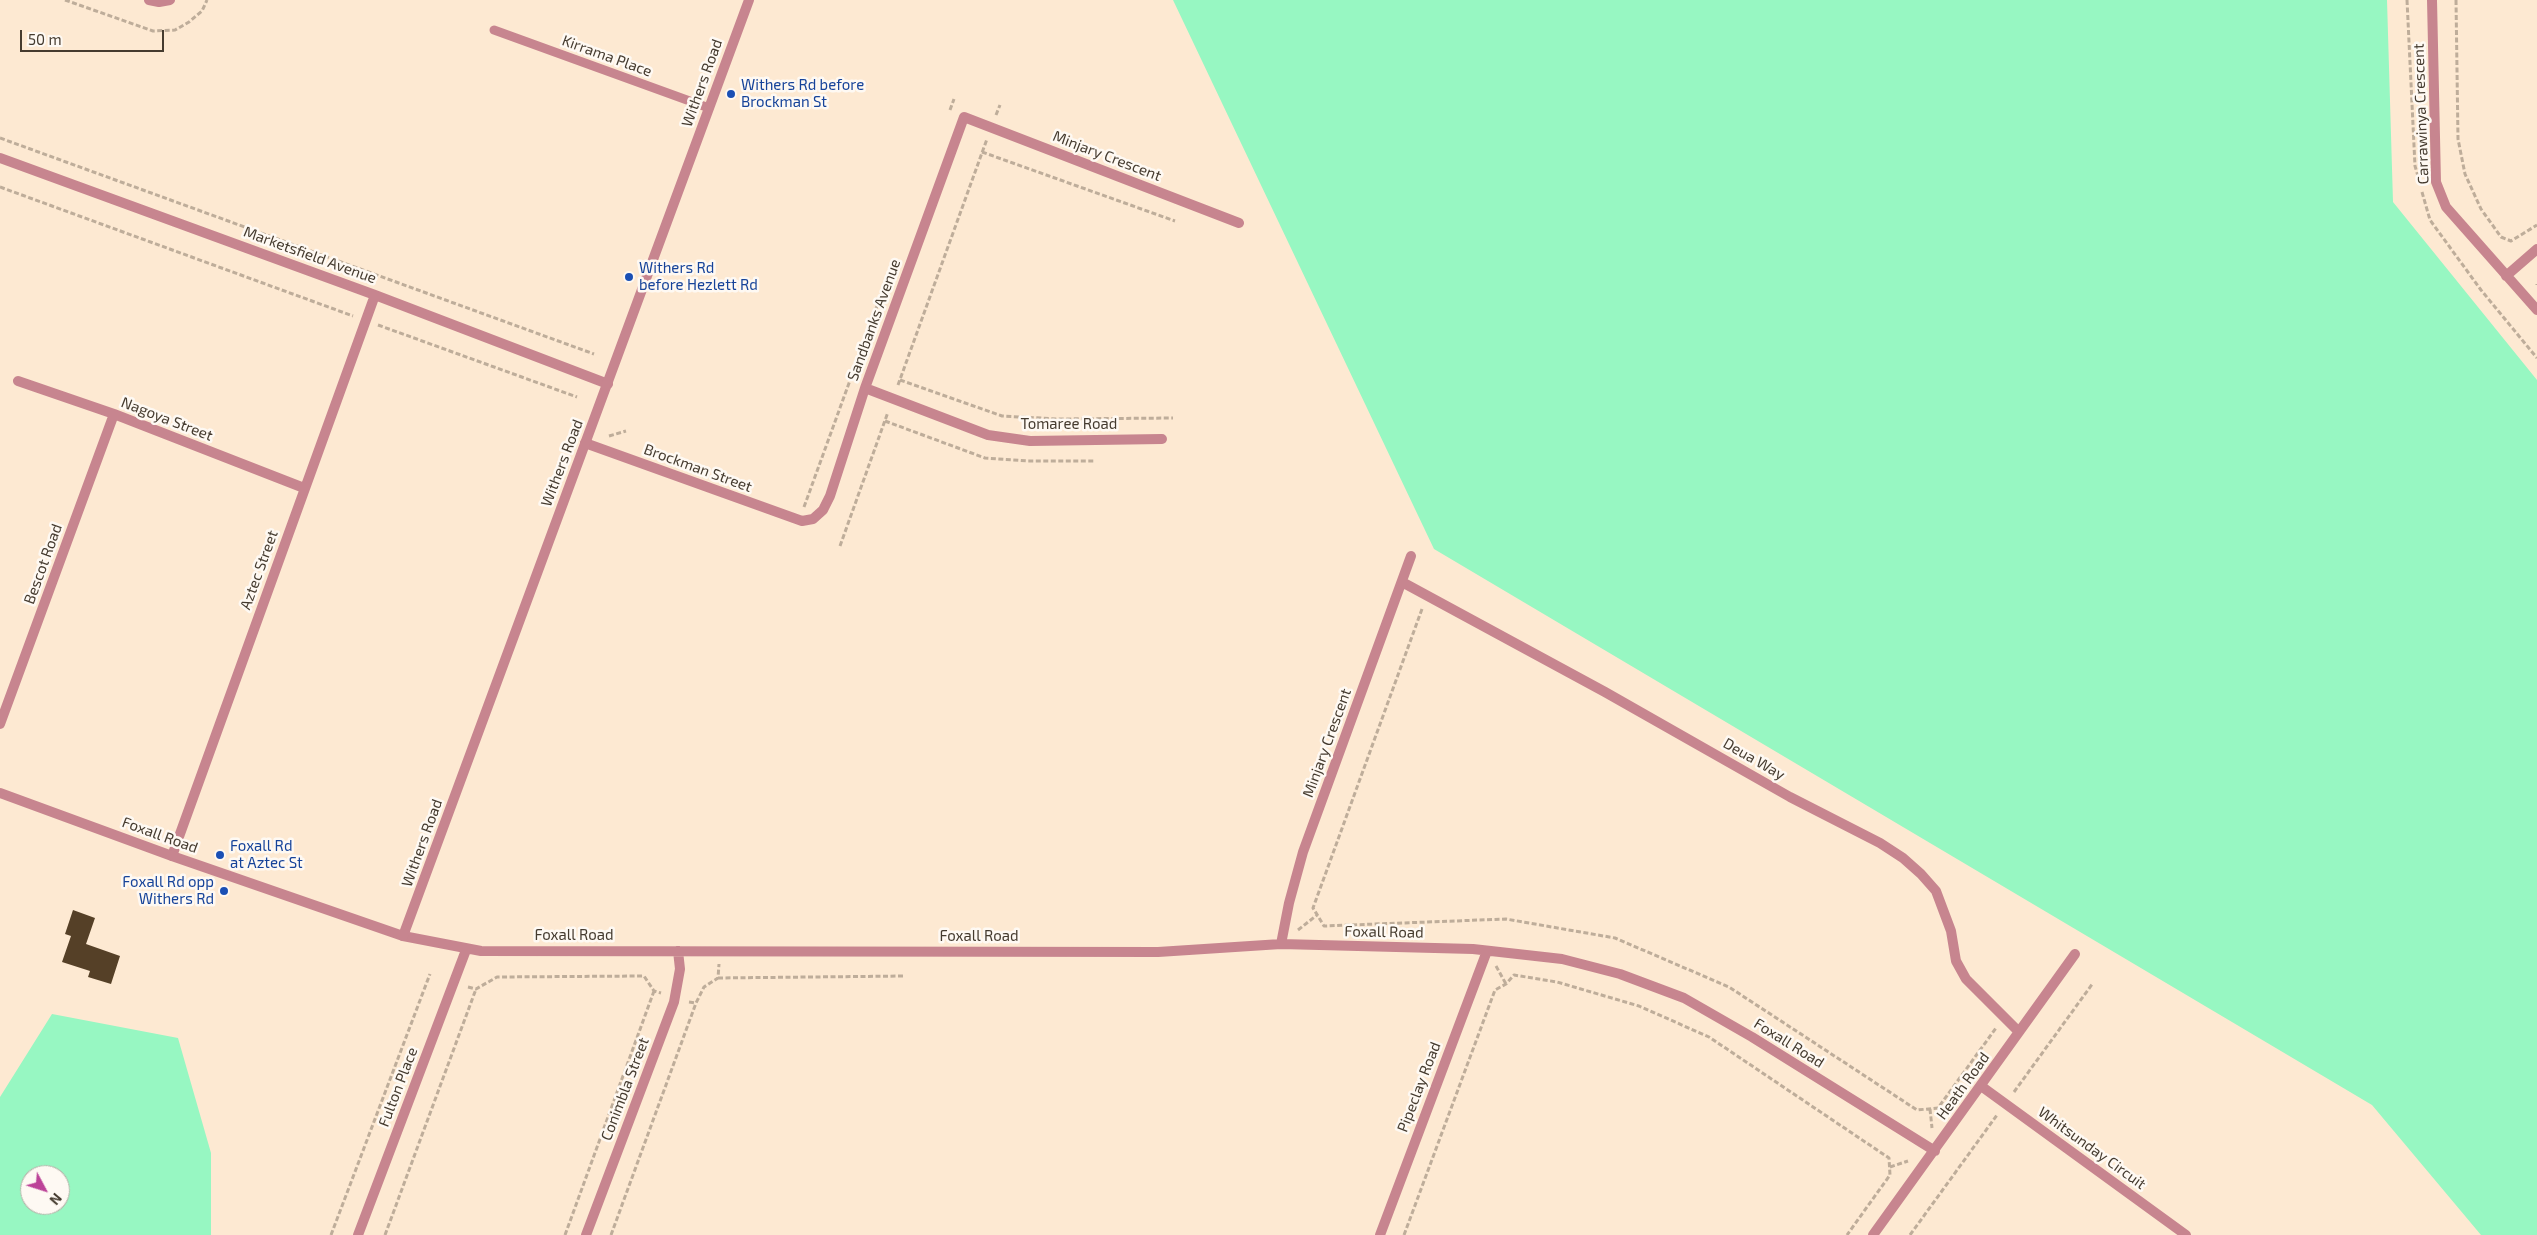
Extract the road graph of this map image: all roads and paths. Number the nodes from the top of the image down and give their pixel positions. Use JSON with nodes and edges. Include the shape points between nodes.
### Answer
{"nodes":[{"id":1,"x":65,"y":0,"type":"edge"},
{"id":2,"x":149,"y":0,"type":"edge"},
{"id":3,"x":170,"y":0,"type":"edge"},
{"id":4,"x":206,"y":0,"type":"edge"},
{"id":5,"x":749,"y":0,"type":"edge"},
{"id":6,"x":2432,"y":0,"type":"edge"},
{"id":7,"x":2456,"y":0,"type":"edge"},
{"id":8,"x":494,"y":30,"type":"dead end"},
{"id":9,"x":1000,"y":105,"type":"dead end"},
{"id":10,"x":709,"y":108,"type":"junction"},
{"id":11,"x":964,"y":117,"type":"joint"},
{"id":12,"x":992,"y":128,"type":"junction"},
{"id":13,"x":0,"y":138,"type":"edge"},
{"id":14,"x":982,"y":152,"type":"junction"},
{"id":15,"x":0,"y":158,"type":"edge"},
{"id":16,"x":0,"y":186,"type":"edge"},
{"id":17,"x":1175,"y":222,"type":"dead end"},
{"id":18,"x":1239,"y":223,"type":"dead end"},
{"id":19,"x":2537,"y":225,"type":"edge"},
{"id":20,"x":2537,"y":249,"type":"edge"},
{"id":21,"x":2506,"y":276,"type":"junction"},
{"id":22,"x":375,"y":295,"type":"junction"},
{"id":23,"x":2537,"y":310,"type":"edge"},
{"id":24,"x":366,"y":320,"type":"junction"},
{"id":25,"x":594,"y":354,"type":"dead end"},
{"id":26,"x":900,"y":380,"type":"junction"},
{"id":27,"x":18,"y":381,"type":"dead end"},
{"id":28,"x":608,"y":384,"type":"junction"},
{"id":29,"x":865,"y":388,"type":"junction"},
{"id":30,"x":577,"y":397,"type":"dead end"},
{"id":31,"x":893,"y":399,"type":"junction"},
{"id":32,"x":114,"y":414,"type":"junction"},
{"id":33,"x":1173,"y":418,"type":"dead end"},
{"id":34,"x":1162,"y":439,"type":"dead end"},
{"id":35,"x":585,"y":443,"type":"junction"},
{"id":36,"x":304,"y":488,"type":"junction"},
{"id":37,"x":802,"y":521,"type":"joint"},
{"id":38,"x":840,"y":546,"type":"dead end"},
{"id":39,"x":1411,"y":556,"type":"dead end"},
{"id":40,"x":1402,"y":582,"type":"junction"},
{"id":41,"x":1432,"y":597,"type":"junction"},
{"id":42,"x":0,"y":724,"type":"edge"},
{"id":43,"x":0,"y":793,"type":"edge"},
{"id":44,"x":172,"y":856,"type":"junction"},
{"id":45,"x":404,"y":936,"type":"junction"},
{"id":46,"x":1281,"y":944,"type":"junction"},
{"id":47,"x":466,"y":950,"type":"junction"},
{"id":48,"x":678,"y":951,"type":"junction"},
{"id":49,"x":720,"y":951,"type":"junction"},
{"id":50,"x":1487,"y":951,"type":"junction"},
{"id":51,"x":2075,"y":954,"type":"dead end"},
{"id":52,"x":430,"y":974,"type":"dead end"},
{"id":53,"x":904,"y":976,"type":"dead end"},
{"id":54,"x":718,"y":978,"type":"junction"},
{"id":55,"x":454,"y":983,"type":"junction"},
{"id":56,"x":476,"y":989,"type":"junction"},
{"id":57,"x":654,"y":991,"type":"junction"},
{"id":58,"x":675,"y":998,"type":"junction"},
{"id":59,"x":696,"y":1004,"type":"junction"},
{"id":60,"x":2004,"y":1017,"type":"junction"},
{"id":61,"x":2019,"y":1032,"type":"junction"},
{"id":62,"x":1981,"y":1086,"type":"junction"},
{"id":63,"x":1934,"y":1150,"type":"junction"},
{"id":64,"x":331,"y":1235,"type":"edge"},
{"id":65,"x":358,"y":1235,"type":"edge"},
{"id":66,"x":385,"y":1235,"type":"edge"},
{"id":67,"x":565,"y":1235,"type":"edge"},
{"id":68,"x":586,"y":1235,"type":"edge"},
{"id":69,"x":611,"y":1235,"type":"edge"},
{"id":70,"x":1380,"y":1235,"type":"edge"},
{"id":71,"x":1404,"y":1235,"type":"edge"},
{"id":72,"x":1847,"y":1235,"type":"edge"},
{"id":73,"x":1873,"y":1235,"type":"edge"},
{"id":74,"x":2186,"y":1235,"type":"edge"}],
"edges":[{"from":1,"to":4,"type":"path","via":[[153,31],[175,30],[190,22],[202,11]]},
{"from":2,"to":3,"type":"street"},
{"from":5,"to":10,"type":"street","name":"Withers Road"},
{"from":6,"to":21,"type":"street","name":"Carrawinya Crescent","via":[[2436,182],[2446,207]]},
{"from":7,"to":19,"type":"path","via":[[2458,139],[2465,174],[2481,209],[2501,237],[2511,241]]},
{"from":8,"to":10,"type":"lane","name":"Kirrama Place"},
{"from":9,"to":12,"type":"path"},
{"from":10,"to":28,"type":"street","name":"Withers Road"},
{"from":11,"to":12,"type":"street","name":"Minjary Crescent"},
{"from":11,"to":29,"type":"street","name":"Sandbanks Avenue"},
{"from":12,"to":14,"type":"path"},
{"from":12,"to":18,"type":"street","name":"Minjary Crescent"},
{"from":13,"to":25,"type":"path"},
{"from":14,"to":17,"type":"path"},
{"from":14,"to":26,"type":"path"},
{"from":15,"to":22,"type":"street","name":"Marketsfield Avenue"},
{"from":16,"to":24,"type":"path"},
{"from":20,"to":21,"type":"street"},
{"from":21,"to":23,"type":"street","name":"Carrawinya Crescent"},
{"from":22,"to":24,"type":"street","name":"Aztec Street"},
{"from":22,"to":28,"type":"street","name":"Marketsfield Avenue"},
{"from":24,"to":30,"type":"path"},
{"from":24,"to":36,"type":"street","name":"Aztec Street"},
{"from":26,"to":31,"type":"path"},
{"from":26,"to":33,"type":"path","via":[[1002,416]]},
{"from":27,"to":32,"type":"street","name":"Nagoya Street"},
{"from":28,"to":35,"type":"street","name":"Withers Road"},
{"from":29,"to":31,"type":"street","name":"Tomaree Road"},
{"from":29,"to":37,"type":"street","name":"Sandbanks Avenue","via":[[822,510],[813,519]]},
{"from":31,"to":34,"type":"street","name":"Tomaree Road","via":[[988,435],[1030,441]]},
{"from":31,"to":38,"type":"path"},
{"from":32,"to":36,"type":"street","name":"Nagoya Street"},
{"from":32,"to":42,"type":"street","name":"Bescot Road"},
{"from":35,"to":37,"type":"street","name":"Brockman Street"},
{"from":35,"to":45,"type":"street","name":"Withers Road"},
{"from":36,"to":44,"type":"street","name":"Aztec Street"},
{"from":39,"to":40,"type":"street","name":"Minjary Crescent"},
{"from":40,"to":41,"type":"street","name":"Deua Way"},
{"from":40,"to":46,"type":"street","name":"Minjary Crescent","via":[[1303,852]]},
{"from":41,"to":60,"type":"street","name":"Deua Way","via":[[1902,858],[1936,891],[1951,931],[1956,961],[1966,979]]},
{"from":41,"to":60,"type":"path","via":[[1420,612],[1313,908],[1324,926],[1506,919],[1615,938],[1729,987],[1917,1110],[1938,1108]]},
{"from":43,"to":44,"type":"street","name":"Foxall Road"},
{"from":44,"to":45,"type":"street","name":"Foxall Road"},
{"from":45,"to":47,"type":"street","name":"Foxall Road"},
{"from":46,"to":49,"type":"street","name":"Foxall Road","via":[[1158,952]]},
{"from":46,"to":50,"type":"street","name":"Foxall Road"},
{"from":47,"to":48,"type":"street","name":"Foxall Road"},
{"from":47,"to":55,"type":"street","name":"Fulton Place"},
{"from":48,"to":49,"type":"street","name":"Foxall Road"},
{"from":48,"to":58,"type":"street","name":"Conimbla Street","via":[[680,969]]},
{"from":49,"to":54,"type":"path"},
{"from":50,"to":63,"type":"street","name":"Foxall Road","via":[[1562,959],[1620,974],[1684,998]]},
{"from":50,"to":70,"type":"street","name":"Pipeclay Road"},
{"from":51,"to":61,"type":"street","name":"Heath Road"},
{"from":52,"to":64,"type":"path"},
{"from":53,"to":54,"type":"path"},
{"from":54,"to":59,"type":"path","via":[[704,987]]},
{"from":55,"to":56,"type":"path"},
{"from":55,"to":65,"type":"street","name":"Fulton Place"},
{"from":56,"to":57,"type":"path","via":[[496,977],[644,976]]},
{"from":56,"to":66,"type":"path"},
{"from":57,"to":58,"type":"path"},
{"from":57,"to":67,"type":"path"},
{"from":58,"to":59,"type":"path"},
{"from":58,"to":68,"type":"street","name":"Conimbla Street"},
{"from":59,"to":69,"type":"path"},
{"from":60,"to":61,"type":"street","name":"Deua Way"},
{"from":61,"to":62,"type":"street","name":"Heath Road"},
{"from":62,"to":63,"type":"street","name":"Heath Road"},
{"from":62,"to":74,"type":"street","name":"Whitsunday Circuit"},
{"from":63,"to":73,"type":"street","name":"Heath Road"},
{"from":71,"to":72,"type":"path","via":[[1495,990],[1514,975],[1558,982],[1640,1006],[1709,1037],[1889,1158],[1890,1176]]}]}
